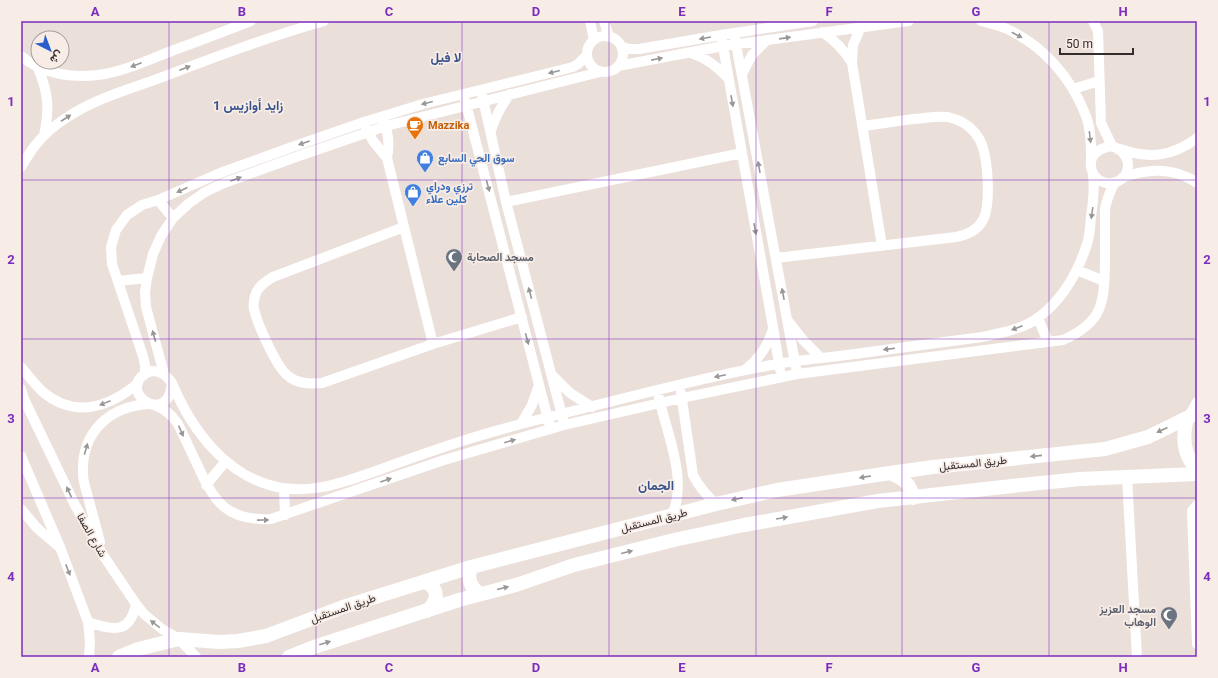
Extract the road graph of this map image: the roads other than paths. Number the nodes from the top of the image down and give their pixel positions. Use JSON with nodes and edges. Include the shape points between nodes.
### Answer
{"nodes":[{"id":1,"x":251,"y":21,"type":"edge"},
{"id":2,"x":324,"y":21,"type":"edge"},
{"id":3,"x":590,"y":21,"type":"edge"},
{"id":4,"x":604,"y":21,"type":"edge"},
{"id":5,"x":813,"y":21,"type":"edge"},
{"id":6,"x":909,"y":21,"type":"edge"},
{"id":7,"x":981,"y":21,"type":"edge"},
{"id":8,"x":1093,"y":21,"type":"edge"},
{"id":9,"x":1004,"y":24,"type":"edge"},
{"id":10,"x":842,"y":25,"type":"edge"},
{"id":11,"x":860,"y":27,"type":"junction"},
{"id":12,"x":822,"y":32,"type":"junction"},
{"id":13,"x":734,"y":33,"type":"junction"},
{"id":14,"x":721,"y":35,"type":"junction"},
{"id":15,"x":609,"y":37,"type":"junction"},
{"id":16,"x":594,"y":40,"type":"junction"},
{"id":17,"x":767,"y":40,"type":"junction"},
{"id":18,"x":736,"y":45,"type":"junction"},
{"id":19,"x":723,"y":46,"type":"junction"},
{"id":20,"x":622,"y":47,"type":"junction"},
{"id":21,"x":690,"y":53,"type":"junction"},
{"id":22,"x":587,"y":55,"type":"junction"},
{"id":23,"x":852,"y":63,"type":"junction"},
{"id":24,"x":618,"y":66,"type":"junction"},
{"id":25,"x":39,"y":70,"type":"edge"},
{"id":26,"x":48,"y":70,"type":"edge"},
{"id":27,"x":600,"y":72,"type":"junction"},
{"id":28,"x":742,"y":74,"type":"junction"},
{"id":29,"x":728,"y":79,"type":"junction"},
{"id":30,"x":1099,"y":81,"type":"junction"},
{"id":31,"x":1073,"y":89,"type":"junction"},
{"id":32,"x":481,"y":90,"type":"junction"},
{"id":33,"x":464,"y":94,"type":"junction"},
{"id":34,"x":510,"y":94,"type":"junction"},
{"id":35,"x":483,"y":101,"type":"junction"},
{"id":36,"x":466,"y":105,"type":"junction"},
{"id":37,"x":383,"y":116,"type":"junction"},
{"id":38,"x":364,"y":122,"type":"junction"},
{"id":39,"x":386,"y":126,"type":"junction"},
{"id":40,"x":862,"y":126,"type":"junction"},
{"id":41,"x":368,"y":132,"type":"junction"},
{"id":42,"x":490,"y":133,"type":"junction"},
{"id":43,"x":44,"y":135,"type":"junction"},
{"id":44,"x":1197,"y":138,"type":"edge"},
{"id":45,"x":32,"y":147,"type":"junction"},
{"id":46,"x":1116,"y":148,"type":"junction"},
{"id":47,"x":21,"y":152,"type":"edge"},
{"id":48,"x":742,"y":153,"type":"junction"},
{"id":49,"x":387,"y":158,"type":"junction"},
{"id":50,"x":1092,"y":158,"type":"junction"},
{"id":51,"x":21,"y":167,"type":"edge"},
{"id":52,"x":1093,"y":175,"type":"junction"},
{"id":53,"x":1119,"y":180,"type":"junction"},
{"id":54,"x":1197,"y":183,"type":"edge"},
{"id":55,"x":158,"y":200,"type":"junction"},
{"id":56,"x":506,"y":202,"type":"junction"},
{"id":57,"x":767,"y":209,"type":"junction"},
{"id":58,"x":752,"y":212,"type":"junction"},
{"id":59,"x":173,"y":218,"type":"junction"},
{"id":60,"x":404,"y":227,"type":"junction"},
{"id":61,"x":882,"y":246,"type":"junction"},
{"id":62,"x":520,"y":256,"type":"junction"},
{"id":63,"x":776,"y":258,"type":"junction"},
{"id":64,"x":507,"y":260,"type":"junction"},
{"id":65,"x":1077,"y":270,"type":"junction"},
{"id":66,"x":147,"y":278,"type":"junction"},
{"id":67,"x":118,"y":281,"type":"junction"},
{"id":68,"x":1104,"y":281,"type":"junction"},
{"id":69,"x":522,"y":317,"type":"junction"},
{"id":70,"x":1038,"y":318,"type":"junction"},
{"id":71,"x":787,"y":320,"type":"junction"},
{"id":72,"x":773,"y":327,"type":"junction"},
{"id":73,"x":1048,"y":342,"type":"junction"},
{"id":74,"x":434,"y":344,"type":"junction"},
{"id":75,"x":821,"y":358,"type":"junction"},
{"id":76,"x":795,"y":362,"type":"junction"},
{"id":77,"x":778,"y":364,"type":"junction"},
{"id":78,"x":21,"y":367,"type":"edge"},
{"id":79,"x":743,"y":371,"type":"junction"},
{"id":80,"x":145,"y":374,"type":"junction"},
{"id":81,"x":164,"y":374,"type":"junction"},
{"id":82,"x":551,"y":374,"type":"junction"},
{"id":83,"x":797,"y":374,"type":"junction"},
{"id":84,"x":781,"y":378,"type":"junction"},
{"id":85,"x":138,"y":383,"type":"junction"},
{"id":86,"x":172,"y":383,"type":"junction"},
{"id":87,"x":539,"y":385,"type":"junction"},
{"id":88,"x":680,"y":385,"type":"junction"},
{"id":89,"x":21,"y":389,"type":"edge"},
{"id":90,"x":658,"y":390,"type":"junction"},
{"id":91,"x":682,"y":398,"type":"junction"},
{"id":92,"x":1197,"y":402,"type":"edge"},
{"id":93,"x":660,"y":403,"type":"junction"},
{"id":94,"x":151,"y":404,"type":"junction"},
{"id":95,"x":592,"y":407,"type":"junction"},
{"id":96,"x":561,"y":414,"type":"junction"},
{"id":97,"x":1192,"y":416,"type":"edge"},
{"id":98,"x":548,"y":417,"type":"junction"},
{"id":99,"x":521,"y":424,"type":"junction"},
{"id":100,"x":564,"y":425,"type":"junction"},
{"id":101,"x":551,"y":429,"type":"junction"},
{"id":102,"x":21,"y":456,"type":"edge"},
{"id":103,"x":226,"y":461,"type":"junction"},
{"id":104,"x":1197,"y":469,"type":"edge"},
{"id":105,"x":890,"y":473,"type":"junction"},
{"id":106,"x":1197,"y":474,"type":"edge"},
{"id":107,"x":1127,"y":477,"type":"junction"},
{"id":108,"x":206,"y":485,"type":"junction"},
{"id":109,"x":284,"y":488,"type":"junction"},
{"id":110,"x":913,"y":498,"type":"junction"},
{"id":111,"x":716,"y":504,"type":"junction"},
{"id":112,"x":1197,"y":505,"type":"edge"},
{"id":113,"x":21,"y":509,"type":"edge"},
{"id":114,"x":285,"y":515,"type":"junction"},
{"id":115,"x":672,"y":516,"type":"junction"},
{"id":116,"x":60,"y":547,"type":"junction"},
{"id":117,"x":103,"y":555,"type":"junction"},
{"id":118,"x":471,"y":567,"type":"junction"},
{"id":119,"x":426,"y":582,"type":"junction"},
{"id":120,"x":480,"y":594,"type":"junction"},
{"id":121,"x":136,"y":604,"type":"junction"},
{"id":122,"x":427,"y":611,"type":"junction"},
{"id":123,"x":88,"y":622,"type":"junction"},
{"id":124,"x":179,"y":639,"type":"junction"},
{"id":125,"x":1197,"y":644,"type":"edge"},
{"id":126,"x":89,"y":657,"type":"edge"},
{"id":127,"x":119,"y":657,"type":"edge"},
{"id":128,"x":196,"y":657,"type":"edge"},
{"id":129,"x":289,"y":657,"type":"edge"},
{"id":130,"x":1137,"y":657,"type":"edge"}],
"edges":[{"from":1,"to":26,"type":"street","one_way":true,"via":[[104,74],[82,76]]},
{"from":43,"to":2,"type":"street","one_way":true,"via":[[73,113],[106,97],[250,44]]},
{"from":3,"to":16,"type":"street"},
{"from":4,"to":15,"type":"street"},
{"from":5,"to":13,"type":"street"},
{"from":6,"to":11,"type":"street"},
{"from":7,"to":9,"type":"street"},
{"from":8,"to":30,"type":"street","via":[[1098,31]]},
{"from":9,"to":31,"type":"street","one_way":true,"via":[[1040,50],[1058,68]]},
{"from":10,"to":11,"type":"street"},
{"from":10,"to":12,"type":"street"},
{"from":11,"to":23,"type":"street","via":[[853,44]]},
{"from":17,"to":12,"type":"street","one_way":true},
{"from":12,"to":23,"type":"street","via":[[839,45]]},
{"from":13,"to":14,"type":"street"},
{"from":13,"to":18,"type":"street"},
{"from":14,"to":19,"type":"street"},
{"from":14,"to":20,"type":"street","one_way":true,"via":[[639,49]]},
{"from":15,"to":16,"type":"street"},
{"from":15,"to":20,"type":"street"},
{"from":16,"to":22,"type":"street"},
{"from":17,"to":18,"type":"street"},
{"from":17,"to":28,"type":"street","via":[[752,55]]},
{"from":18,"to":19,"type":"street"},
{"from":18,"to":28,"type":"street"},
{"from":19,"to":21,"type":"street"},
{"from":19,"to":29,"type":"street"},
{"from":20,"to":24,"type":"street","via":[[622,60]]},
{"from":24,"to":21,"type":"street","one_way":true},
{"from":21,"to":29,"type":"street","via":[[712,62]]},
{"from":22,"to":27,"type":"street","via":[[588,62]]},
{"from":22,"to":32,"type":"street","one_way":true,"via":[[573,67]]},
{"from":23,"to":40,"type":"street"},
{"from":24,"to":27,"type":"street","via":[[613,70]]},
{"from":25,"to":43,"type":"street","via":[[48,101]]},
{"from":27,"to":34,"type":"street"},
{"from":57,"to":28,"type":"street","one_way":true},
{"from":29,"to":48,"type":"street","one_way":true},
{"from":30,"to":31,"type":"street"},
{"from":30,"to":46,"type":"street","via":[[1101,123]]},
{"from":31,"to":50,"type":"street","one_way":true,"via":[[1086,117]]},
{"from":32,"to":33,"type":"street"},
{"from":32,"to":35,"type":"street"},
{"from":33,"to":36,"type":"street"},
{"from":33,"to":37,"type":"street","one_way":true},
{"from":34,"to":35,"type":"street"},
{"from":34,"to":42,"type":"street","via":[[498,112]]},
{"from":35,"to":36,"type":"street"},
{"from":35,"to":42,"type":"street"},
{"from":36,"to":39,"type":"street"},
{"from":36,"to":64,"type":"street","one_way":true},
{"from":37,"to":38,"type":"street"},
{"from":37,"to":39,"type":"street"},
{"from":38,"to":41,"type":"street"},
{"from":38,"to":55,"type":"street","one_way":true,"via":[[220,173]]},
{"from":39,"to":41,"type":"street"},
{"from":39,"to":49,"type":"street","via":[[389,137]]},
{"from":40,"to":61,"type":"street"},
{"from":40,"to":61,"type":"street","via":[[949,117],[975,132],[986,158],[987,211],[975,230],[956,237]]},
{"from":41,"to":49,"type":"street"},
{"from":59,"to":41,"type":"street","one_way":true,"via":[[199,196],[224,183]]},
{"from":42,"to":56,"type":"street"},
{"from":43,"to":45,"type":"street"},
{"from":44,"to":46,"type":"street","via":[[1165,154],[1143,155]]},
{"from":45,"to":47,"type":"street"},
{"from":45,"to":51,"type":"street"},
{"from":46,"to":50,"type":"street","via":[[1103,147],[1096,151]]},
{"from":46,"to":53,"type":"street","via":[[1126,155],[1128,163],[1127,171]]},
{"from":48,"to":56,"type":"street"},
{"from":48,"to":58,"type":"street"},
{"from":49,"to":60,"type":"street"},
{"from":50,"to":52,"type":"street"},
{"from":52,"to":53,"type":"street","via":[[1107,183]]},
{"from":52,"to":65,"type":"street","one_way":true,"via":[[1094,196],[1087,243]]},
{"from":53,"to":54,"type":"street","via":[[1134,173],[1165,171],[1178,173]]},
{"from":53,"to":68,"type":"street","via":[[1106,199]]},
{"from":55,"to":59,"type":"street"},
{"from":55,"to":67,"type":"street","via":[[142,205],[127,215],[116,230],[111,247],[112,264]]},
{"from":56,"to":62,"type":"street"},
{"from":57,"to":58,"type":"street"},
{"from":57,"to":63,"type":"street"},
{"from":58,"to":72,"type":"street","one_way":true},
{"from":59,"to":66,"type":"street","via":[[153,254]]},
{"from":60,"to":74,"type":"street"},
{"from":60,"to":74,"type":"street","via":[[273,277],[262,284],[255,295],[254,307],[279,367],[287,376],[309,384],[322,383]]},
{"from":61,"to":63,"type":"street"},
{"from":62,"to":64,"type":"street"},
{"from":82,"to":62,"type":"street","one_way":true},
{"from":71,"to":63,"type":"street","one_way":true},
{"from":64,"to":69,"type":"street"},
{"from":65,"to":68,"type":"street"},
{"from":65,"to":70,"type":"street","via":[[1061,296]]},
{"from":66,"to":67,"type":"street"},
{"from":81,"to":66,"type":"street","one_way":true,"via":[[146,307]]},
{"from":67,"to":80,"type":"street","via":[[143,356]]},
{"from":68,"to":73,"type":"street","via":[[1104,296],[1099,311],[1090,324],[1078,334]]},
{"from":69,"to":74,"type":"street"},
{"from":69,"to":87,"type":"street","one_way":true},
{"from":70,"to":73,"type":"street"},
{"from":70,"to":75,"type":"street","one_way":true,"via":[[1020,327],[982,337]]},
{"from":71,"to":75,"type":"street"},
{"from":71,"to":76,"type":"street"},
{"from":72,"to":77,"type":"street"},
{"from":72,"to":79,"type":"street","via":[[763,352]]},
{"from":73,"to":83,"type":"street"},
{"from":75,"to":76,"type":"street"},
{"from":76,"to":77,"type":"street"},
{"from":76,"to":83,"type":"street"},
{"from":77,"to":79,"type":"street"},
{"from":77,"to":84,"type":"street"},
{"from":85,"to":78,"type":"street","one_way":true,"via":[[120,397],[101,405],[86,408],[70,406],[55,401],[42,392]]},
{"from":79,"to":88,"type":"street","one_way":true},
{"from":80,"to":81,"type":"street","via":[[158,371]]},
{"from":80,"to":85,"type":"street"},
{"from":81,"to":86,"type":"street"},
{"from":82,"to":95,"type":"street","via":[[570,393]]},
{"from":82,"to":96,"type":"street"},
{"from":83,"to":84,"type":"street"},
{"from":84,"to":91,"type":"street"},
{"from":85,"to":94,"type":"street","via":[[139,395],[143,401]]},
{"from":86,"to":94,"type":"street","via":[[166,401]]},
{"from":86,"to":103,"type":"street","via":[[185,412],[199,434]]},
{"from":87,"to":98,"type":"street"},
{"from":87,"to":99,"type":"street","via":[[532,405]]},
{"from":88,"to":90,"type":"street"},
{"from":88,"to":91,"type":"street"},
{"from":117,"to":89,"type":"street","name":"شارع الصفا","one_way":true,"via":[[75,505]]},
{"from":90,"to":93,"type":"street"},
{"from":90,"to":95,"type":"street"},
{"from":91,"to":93,"type":"street"},
{"from":91,"to":111,"type":"street","via":[[693,475],[697,484]]},
{"from":92,"to":97,"type":"street"},
{"from":93,"to":100,"type":"street"},
{"from":93,"to":115,"type":"street","via":[[679,480],[676,508]]},
{"from":94,"to":108,"type":"street","one_way":true,"via":[[172,415]]},
{"from":117,"to":94,"type":"street","one_way":true,"via":[[83,475],[83,459],[88,443],[107,417],[136,405]]},
{"from":95,"to":96,"type":"street"},
{"from":96,"to":98,"type":"street"},
{"from":96,"to":100,"type":"street"},
{"from":97,"to":104,"type":"main road","via":[[1184,430],[1184,442],[1187,454]]},
{"from":97,"to":105,"type":"main road","name":"طريق المستقبل","one_way":true,"via":[[1148,437],[1105,449]]},
{"from":98,"to":99,"type":"street"},
{"from":98,"to":101,"type":"street"},
{"from":99,"to":109,"type":"street","via":[[450,445],[335,486],[310,490]]},
{"from":100,"to":101,"type":"street"},
{"from":114,"to":101,"type":"street","one_way":true,"via":[[444,460]]},
{"from":102,"to":116,"type":"street"},
{"from":103,"to":108,"type":"street"},
{"from":103,"to":109,"type":"street","via":[[253,479]]},
{"from":105,"to":110,"type":"main road","via":[[906,482]]},
{"from":105,"to":111,"type":"main road","name":"طريق المستقبل","one_way":true,"via":[[777,490]]},
{"from":106,"to":107,"type":"main road"},
{"from":107,"to":110,"type":"main road","via":[[1080,479]]},
{"from":107,"to":130,"type":"street"},
{"from":108,"to":114,"type":"street","one_way":true,"via":[[215,499],[228,510],[244,517],[272,520]]},
{"from":109,"to":114,"type":"street"},
{"from":120,"to":110,"type":"main road","one_way":true,"via":[[516,585],[574,565],[674,540],[810,513]]},
{"from":111,"to":115,"type":"main road","name":"طريق المستقبل"},
{"from":112,"to":125,"type":"street","via":[[1192,511]]},
{"from":113,"to":116,"type":"street","via":[[37,528]]},
{"from":115,"to":118,"type":"main road","name":"طريق المستقبل"},
{"from":116,"to":123,"type":"street","one_way":true},
{"from":117,"to":121,"type":"street","name":"شارع الصفا"},
{"from":118,"to":119,"type":"main road","name":"طريق المستقبل"},
{"from":118,"to":120,"type":"main road","via":[[470,582]]},
{"from":119,"to":122,"type":"main road","via":[[433,588],[436,596],[435,602]]},
{"from":119,"to":124,"type":"main road","name":"طريق المستقبل","via":[[343,607],[266,636],[220,642]]},
{"from":120,"to":122,"type":"main road"},
{"from":121,"to":123,"type":"street","via":[[134,615],[127,624],[117,629]]},
{"from":124,"to":121,"type":"street","name":"شارع الصفا","one_way":true,"via":[[153,622]]},
{"from":129,"to":122,"type":"main road","one_way":true},
{"from":123,"to":126,"type":"street"},
{"from":124,"to":127,"type":"main road","name":"طريق المستقبل","via":[[138,649]]},
{"from":124,"to":128,"type":"street","name":"شارع الصفا"}]}
